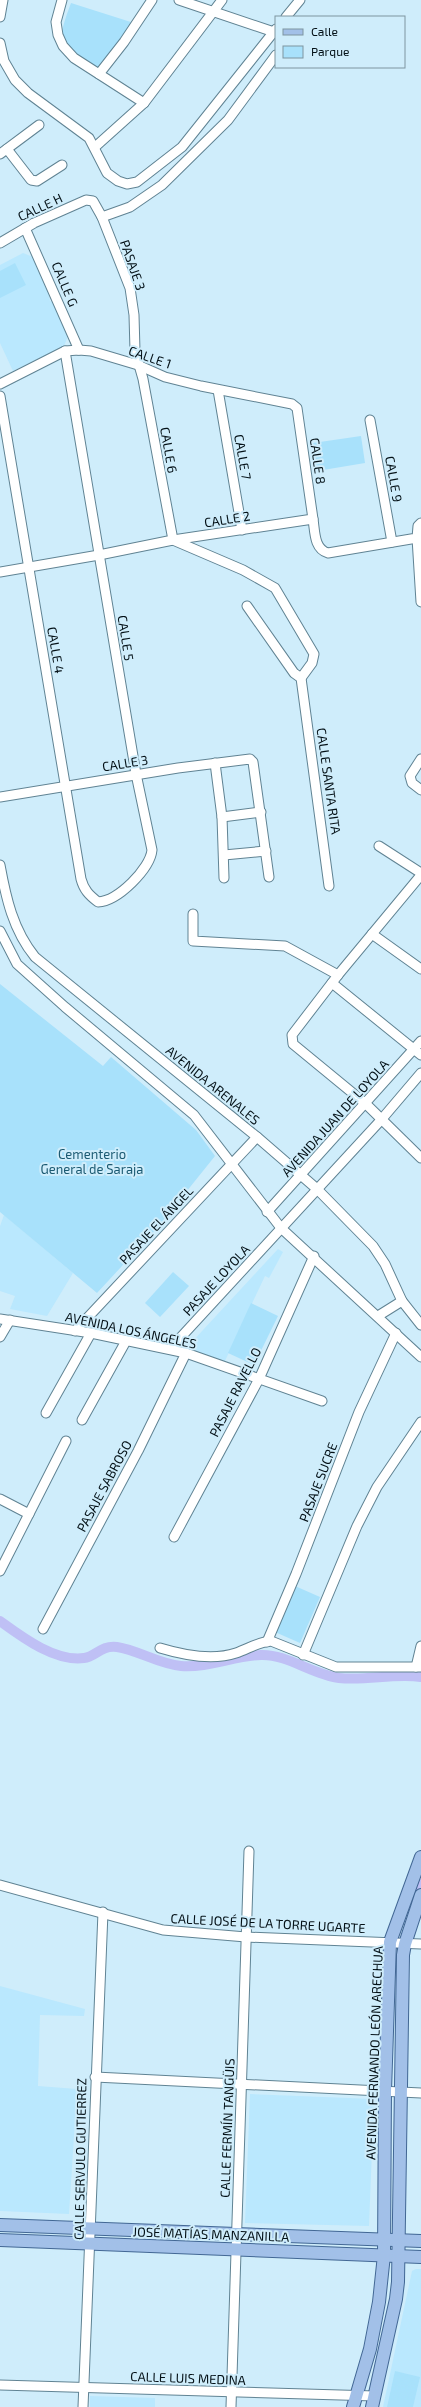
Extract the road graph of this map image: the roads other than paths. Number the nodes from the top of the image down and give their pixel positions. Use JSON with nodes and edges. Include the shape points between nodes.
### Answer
{"nodes":[{"id":1,"x":3,"y":0,"type":"edge"},
{"id":2,"x":62,"y":0,"type":"edge"},
{"id":3,"x":152,"y":0,"type":"edge"},
{"id":4,"x":179,"y":0,"type":"edge"},
{"id":5,"x":222,"y":0,"type":"edge"},
{"id":6,"x":300,"y":0,"type":"edge"},
{"id":7,"x":214,"y":12,"type":"junction"},
{"id":8,"x":287,"y":16,"type":"edge"},
{"id":9,"x":0,"y":17,"type":"edge"},
{"id":10,"x":275,"y":31,"type":"edge"},
{"id":11,"x":0,"y":43,"type":"edge"},
{"id":12,"x":275,"y":56,"type":"edge"},
{"id":13,"x":99,"y":74,"type":"junction"},
{"id":14,"x":144,"y":103,"type":"junction"},
{"id":15,"x":39,"y":125,"type":"dead end"},
{"id":16,"x":95,"y":147,"type":"junction"},
{"id":17,"x":4,"y":152,"type":"edge"},
{"id":18,"x":62,"y":165,"type":"dead end"},
{"id":19,"x":93,"y":201,"type":"joint"},
{"id":20,"x":102,"y":217,"type":"junction"},
{"id":21,"x":25,"y":228,"type":"junction"},
{"id":22,"x":1,"y":239,"type":"edge"},
{"id":23,"x":79,"y":350,"type":"junction"},
{"id":24,"x":64,"y":351,"type":"junction"},
{"id":25,"x":138,"y":365,"type":"junction"},
{"id":26,"x":0,"y":384,"type":"edge"},
{"id":27,"x":218,"y":390,"type":"junction"},
{"id":28,"x":0,"y":396,"type":"edge"},
{"id":29,"x":297,"y":408,"type":"joint"},
{"id":30,"x":370,"y":420,"type":"dead end"},
{"id":31,"x":313,"y":519,"type":"junction"},
{"id":32,"x":421,"y":523,"type":"edge"},
{"id":33,"x":242,"y":530,"type":"junction"},
{"id":34,"x":417,"y":538,"type":"junction"},
{"id":35,"x":173,"y":540,"type":"junction"},
{"id":36,"x":392,"y":542,"type":"junction"},
{"id":37,"x":100,"y":555,"type":"junction"},
{"id":38,"x":28,"y":567,"type":"junction"},
{"id":39,"x":0,"y":572,"type":"edge"},
{"id":40,"x":420,"y":572,"type":"edge"},
{"id":41,"x":421,"y":602,"type":"edge"},
{"id":42,"x":247,"y":606,"type":"dead end"},
{"id":43,"x":301,"y":678,"type":"junction"},
{"id":44,"x":421,"y":759,"type":"edge"},
{"id":45,"x":215,"y":763,"type":"junction"},
{"id":46,"x":136,"y":774,"type":"junction"},
{"id":47,"x":66,"y":786,"type":"junction"},
{"id":48,"x":421,"y":790,"type":"edge"},
{"id":49,"x":0,"y":797,"type":"edge"},
{"id":50,"x":261,"y":812,"type":"junction"},
{"id":51,"x":222,"y":816,"type":"junction"},
{"id":52,"x":379,"y":846,"type":"dead end"},
{"id":53,"x":266,"y":851,"type":"junction"},
{"id":54,"x":224,"y":855,"type":"junction"},
{"id":55,"x":0,"y":864,"type":"edge"},
{"id":56,"x":421,"y":874,"type":"edge"},
{"id":57,"x":269,"y":877,"type":"dead end"},
{"id":58,"x":224,"y":878,"type":"dead end"},
{"id":59,"x":329,"y":886,"type":"dead end"},
{"id":60,"x":98,"y":902,"type":"joint"},
{"id":61,"x":193,"y":914,"type":"dead end"},
{"id":62,"x":0,"y":932,"type":"edge"},
{"id":63,"x":372,"y":934,"type":"junction"},
{"id":64,"x":421,"y":969,"type":"edge"},
{"id":65,"x":338,"y":974,"type":"junction"},
{"id":66,"x":332,"y":983,"type":"junction"},
{"id":67,"x":421,"y":1040,"type":"edge"},
{"id":68,"x":413,"y":1049,"type":"junction"},
{"id":69,"x":421,"y":1055,"type":"edge"},
{"id":70,"x":421,"y":1073,"type":"edge"},
{"id":71,"x":366,"y":1104,"type":"junction"},
{"id":72,"x":381,"y":1120,"type":"junction"},
{"id":73,"x":257,"y":1137,"type":"junction"},
{"id":74,"x":421,"y":1158,"type":"edge"},
{"id":75,"x":232,"y":1163,"type":"junction"},
{"id":76,"x":301,"y":1176,"type":"junction"},
{"id":77,"x":317,"y":1189,"type":"junction"},
{"id":78,"x":267,"y":1212,"type":"junction"},
{"id":79,"x":282,"y":1228,"type":"junction"},
{"id":80,"x":314,"y":1256,"type":"junction"},
{"id":81,"x":402,"y":1301,"type":"junction"},
{"id":82,"x":378,"y":1316,"type":"junction"},
{"id":83,"x":0,"y":1319,"type":"edge"},
{"id":84,"x":10,"y":1320,"type":"junction"},
{"id":85,"x":421,"y":1325,"type":"edge"},
{"id":86,"x":75,"y":1331,"type":"junction"},
{"id":87,"x":91,"y":1333,"type":"junction"},
{"id":88,"x":396,"y":1333,"type":"junction"},
{"id":89,"x":0,"y":1337,"type":"edge"},
{"id":90,"x":126,"y":1341,"type":"junction"},
{"id":91,"x":170,"y":1350,"type":"junction"},
{"id":92,"x":186,"y":1353,"type":"junction"},
{"id":93,"x":421,"y":1357,"type":"edge"},
{"id":94,"x":258,"y":1379,"type":"junction"},
{"id":95,"x":322,"y":1401,"type":"dead end"},
{"id":96,"x":46,"y":1413,"type":"dead end"},
{"id":97,"x":82,"y":1420,"type":"dead end"},
{"id":98,"x":421,"y":1422,"type":"edge"},
{"id":99,"x":66,"y":1441,"type":"dead end"},
{"id":100,"x":0,"y":1499,"type":"edge"},
{"id":101,"x":29,"y":1514,"type":"junction"},
{"id":102,"x":174,"y":1537,"type":"dead end"},
{"id":103,"x":0,"y":1571,"type":"edge"},
{"id":104,"x":43,"y":1629,"type":"dead end"},
{"id":105,"x":267,"y":1642,"type":"junction"},
{"id":106,"x":421,"y":1646,"type":"edge"},
{"id":107,"x":160,"y":1648,"type":"dead end"},
{"id":108,"x":303,"y":1655,"type":"junction"},
{"id":109,"x":418,"y":1667,"type":"edge"},
{"id":110,"x":249,"y":1851,"type":"dead end"},
{"id":111,"x":421,"y":1857,"type":"edge"},
{"id":112,"x":0,"y":1884,"type":"edge"},
{"id":113,"x":421,"y":1895,"type":"edge"},
{"id":114,"x":103,"y":1912,"type":"junction"},
{"id":115,"x":246,"y":1937,"type":"junction"},
{"id":116,"x":390,"y":1942,"type":"junction"},
{"id":117,"x":405,"y":1944,"type":"junction"},
{"id":118,"x":421,"y":1944,"type":"edge"},
{"id":119,"x":95,"y":2077,"type":"junction"},
{"id":120,"x":241,"y":2084,"type":"junction"},
{"id":121,"x":385,"y":2091,"type":"junction"},
{"id":122,"x":400,"y":2092,"type":"junction"},
{"id":123,"x":421,"y":2093,"type":"edge"},
{"id":124,"x":0,"y":2225,"type":"edge"},
{"id":125,"x":92,"y":2229,"type":"junction"},
{"id":126,"x":236,"y":2234,"type":"junction"},
{"id":127,"x":0,"y":2240,"type":"edge"},
{"id":128,"x":384,"y":2240,"type":"junction"},
{"id":129,"x":398,"y":2240,"type":"junction"},
{"id":130,"x":421,"y":2241,"type":"edge"},
{"id":131,"x":91,"y":2244,"type":"junction"},
{"id":132,"x":236,"y":2250,"type":"junction"},
{"id":133,"x":384,"y":2255,"type":"junction"},
{"id":134,"x":398,"y":2256,"type":"junction"},
{"id":135,"x":421,"y":2257,"type":"edge"},
{"id":136,"x":0,"y":2385,"type":"edge"},
{"id":137,"x":84,"y":2388,"type":"junction"},
{"id":138,"x":231,"y":2392,"type":"junction"},
{"id":139,"x":355,"y":2401,"type":"edge"},
{"id":140,"x":373,"y":2402,"type":"edge"},
{"id":141,"x":83,"y":2407,"type":"edge"},
{"id":142,"x":231,"y":2407,"type":"edge"}],
"edges":[{"from":1,"to":9,"type":"street"},
{"from":2,"to":13,"type":"street","via":[[56,22],[63,46],[74,58]]},
{"from":3,"to":13,"type":"street"},
{"from":4,"to":7,"type":"street"},
{"from":5,"to":7,"type":"street"},
{"from":6,"to":8,"type":"street"},
{"from":7,"to":10,"type":"street"},
{"from":7,"to":14,"type":"street"},
{"from":10,"to":16,"type":"street","via":[[182,147],[137,182],[127,184],[107,173]]},
{"from":11,"to":16,"type":"street","via":[[9,71],[28,93],[75,126]]},
{"from":12,"to":20,"type":"street","via":[[228,120],[162,185],[133,205]]},
{"from":13,"to":14,"type":"street"},
{"from":14,"to":16,"type":"street"},
{"from":15,"to":17,"type":"street"},
{"from":17,"to":18,"type":"street","via":[[31,180],[37,181]]},
{"from":19,"to":20,"type":"street","name":"PASAJE 3"},
{"from":19,"to":21,"type":"street","name":"CALLE H","via":[[86,200]]},
{"from":20,"to":25,"type":"street","name":"PASAJE 3","via":[[130,288]]},
{"from":21,"to":22,"type":"street","name":"CALLE H"},
{"from":21,"to":23,"type":"street","name":"CALLE G"},
{"from":23,"to":24,"type":"street","name":"CALLE 1"},
{"from":23,"to":25,"type":"street","name":"CALLE 1"},
{"from":24,"to":26,"type":"street","name":"CALLE 1"},
{"from":24,"to":37,"type":"street","name":"CALLE 5"},
{"from":25,"to":27,"type":"street","name":"CALLE 1","via":[[165,377]]},
{"from":25,"to":35,"type":"street","name":"CALLE 6","via":[[143,379]]},
{"from":27,"to":29,"type":"street","name":"CALLE 1","via":[[287,402]]},
{"from":27,"to":33,"type":"street","name":"CALLE 7"},
{"from":28,"to":38,"type":"street","name":"CALLE 4"},
{"from":29,"to":31,"type":"street","name":"CALLE 8"},
{"from":30,"to":36,"type":"street","name":"CALLE 9"},
{"from":31,"to":33,"type":"street","name":"CALLE 2"},
{"from":31,"to":36,"type":"street","via":[[318,547],[328,553]]},
{"from":32,"to":34,"type":"street","via":[[418,526]]},
{"from":33,"to":35,"type":"street","name":"CALLE 2"},
{"from":34,"to":36,"type":"street"},
{"from":34,"to":40,"type":"street"},
{"from":35,"to":37,"type":"street","name":"CALLE 2"},
{"from":35,"to":43,"type":"street","via":[[243,570],[275,588],[314,654],[312,663]]},
{"from":37,"to":38,"type":"street","name":"CALLE 2"},
{"from":37,"to":46,"type":"street","name":"CALLE 5"},
{"from":38,"to":39,"type":"street","name":"CALLE 2"},
{"from":38,"to":47,"type":"street","name":"CALLE 4"},
{"from":40,"to":41,"type":"street"},
{"from":42,"to":43,"type":"street","via":[[294,673]]},
{"from":43,"to":59,"type":"street","name":"CALLE SANTA RITA"},
{"from":44,"to":48,"type":"street","via":[[410,776],[412,782]]},
{"from":45,"to":46,"type":"street","name":"CALLE 3"},
{"from":45,"to":50,"type":"street","name":"CALLE 3","via":[[246,758],[253,762]]},
{"from":45,"to":51,"type":"street"},
{"from":46,"to":47,"type":"street","name":"CALLE 3"},
{"from":46,"to":60,"type":"street","name":"CALLE 5","via":[[152,850],[151,859],[146,867],[113,898]]},
{"from":47,"to":49,"type":"street","name":"CALLE 3"},
{"from":47,"to":60,"type":"street","name":"CALLE 4","via":[[80,879],[84,889]]},
{"from":50,"to":51,"type":"street"},
{"from":50,"to":53,"type":"street"},
{"from":51,"to":54,"type":"street"},
{"from":52,"to":56,"type":"street"},
{"from":53,"to":54,"type":"street"},
{"from":53,"to":57,"type":"street"},
{"from":54,"to":58,"type":"street"},
{"from":55,"to":73,"type":"street","name":"AVENIDA ARENALES","via":[[8,903],[20,937],[36,957]]},
{"from":56,"to":63,"type":"street"},
{"from":61,"to":65,"type":"street","via":[[193,941],[285,946]]},
{"from":62,"to":75,"type":"street","via":[[17,964],[194,1115]]},
{"from":63,"to":64,"type":"street"},
{"from":63,"to":65,"type":"street"},
{"from":65,"to":66,"type":"street"},
{"from":66,"to":68,"type":"street"},
{"from":66,"to":71,"type":"street","via":[[291,1039],[293,1044]]},
{"from":67,"to":68,"type":"street","name":"AVENIDA JUAN DE LOYOLA"},
{"from":68,"to":69,"type":"street"},
{"from":68,"to":71,"type":"street","name":"AVENIDA JUAN DE LOYOLA"},
{"from":70,"to":72,"type":"street"},
{"from":71,"to":72,"type":"street"},
{"from":71,"to":76,"type":"street","name":"AVENIDA JUAN DE LOYOLA"},
{"from":72,"to":74,"type":"street"},
{"from":72,"to":77,"type":"street"},
{"from":73,"to":75,"type":"street","name":"PASAJE EL ÁNGEL"},
{"from":73,"to":76,"type":"street","name":"AVENIDA ARENALES"},
{"from":75,"to":78,"type":"street"},
{"from":75,"to":86,"type":"street","name":"PASAJE EL ÁNGEL"},
{"from":76,"to":77,"type":"street","name":"AVENIDA ARENALES"},
{"from":76,"to":78,"type":"street","name":"AVENIDA JUAN DE LOYOLA"},
{"from":77,"to":79,"type":"street"},
{"from":77,"to":81,"type":"street","name":"AVENIDA ARENALES","via":[[381,1255]]},
{"from":78,"to":79,"type":"street"},
{"from":79,"to":80,"type":"street"},
{"from":79,"to":91,"type":"street","name":"PASAJE LOYOLA"},
{"from":80,"to":82,"type":"street"},
{"from":80,"to":94,"type":"street","name":"PASAJE RAVELLO"},
{"from":81,"to":82,"type":"street"},
{"from":81,"to":85,"type":"street","name":"AVENIDA ARENALES"},
{"from":82,"to":88,"type":"street"},
{"from":83,"to":84,"type":"street","name":"AVENIDA LOS ÁNGELES"},
{"from":84,"to":86,"type":"street","name":"AVENIDA LOS ÁNGELES"},
{"from":84,"to":89,"type":"street"},
{"from":86,"to":87,"type":"street","name":"AVENIDA LOS ÁNGELES"},
{"from":87,"to":90,"type":"street","name":"AVENIDA LOS ÁNGELES"},
{"from":87,"to":96,"type":"street"},
{"from":88,"to":93,"type":"street"},
{"from":88,"to":105,"type":"street","name":"PASAJE SUCRE","via":[[359,1412]]},
{"from":90,"to":91,"type":"street","name":"AVENIDA LOS ÁNGELES"},
{"from":90,"to":97,"type":"street"},
{"from":91,"to":92,"type":"street","name":"AVENIDA LOS ÁNGELES"},
{"from":92,"to":94,"type":"street","name":"AVENIDA LOS ÁNGELES"},
{"from":92,"to":104,"type":"street","name":"PASAJE SABROSO","via":[[138,1451]]},
{"from":94,"to":95,"type":"street","name":"AVENIDA LOS ÁNGELES"},
{"from":94,"to":102,"type":"street","name":"PASAJE RAVELLO"},
{"from":98,"to":108,"type":"street","via":[[377,1487],[357,1526]]},
{"from":99,"to":101,"type":"street"},
{"from":100,"to":101,"type":"street"},
{"from":101,"to":103,"type":"street"},
{"from":105,"to":107,"type":"street","via":[[235,1654],[218,1657]]},
{"from":105,"to":108,"type":"street","via":[[283,1645]]},
{"from":106,"to":109,"type":"street"},
{"from":108,"to":109,"type":"street","via":[[343,1668]]},
{"from":110,"to":115,"type":"street","name":"CALLE FERMÍN TANGÜIS"},
{"from":111,"to":116,"type":"main road","name":"AVENIDA FERNANDO LEÓN ARECHUA"},
{"from":112,"to":114,"type":"street","name":"CALLE JOSÉ DE LA TORRE UGARTE"},
{"from":113,"to":117,"type":"main road","name":"AVENIDA FERNANDO LEÓN ARECHUA"},
{"from":114,"to":115,"type":"street","name":"CALLE JOSÉ DE LA TORRE UGARTE","via":[[163,1930]]},
{"from":114,"to":119,"type":"street","name":"CALLE SERVULO GUTIERREZ"},
{"from":115,"to":116,"type":"street","name":"CALLE JOSÉ DE LA TORRE UGARTE"},
{"from":115,"to":120,"type":"street","name":"CALLE FERMÍN TANGÜIS"},
{"from":116,"to":117,"type":"street","name":"CALLE JOSÉ DE LA TORRE UGARTE"},
{"from":116,"to":121,"type":"main road","name":"AVENIDA FERNANDO LEÓN ARECHUA"},
{"from":117,"to":118,"type":"street","name":"CALLE JOSÉ DE LA TORRE UGARTE"},
{"from":117,"to":122,"type":"main road","name":"AVENIDA FERNANDO LEÓN ARECHUA"},
{"from":119,"to":120,"type":"street"},
{"from":119,"to":125,"type":"street","name":"CALLE SERVULO GUTIERREZ"},
{"from":120,"to":121,"type":"street"},
{"from":120,"to":126,"type":"street","name":"CALLE FERMÍN TANGÜIS"},
{"from":121,"to":122,"type":"street"},
{"from":121,"to":128,"type":"main road","name":"AVENIDA FERNANDO LEÓN ARECHUA"},
{"from":122,"to":123,"type":"street"},
{"from":122,"to":129,"type":"main road","name":"AVENIDA FERNANDO LEÓN ARECHUA"},
{"from":124,"to":125,"type":"main road","name":"JOSÉ MATÍAS MANZANILLA"},
{"from":125,"to":126,"type":"main road","name":"JOSÉ MATÍAS MANZANILLA"},
{"from":125,"to":131,"type":"street","name":"CALLE SERVULO GUTIERREZ"},
{"from":126,"to":128,"type":"main road","name":"JOSÉ MATÍAS MANZANILLA"},
{"from":126,"to":132,"type":"street","name":"CALLE FERMÍN TANGÜIS"},
{"from":127,"to":131,"type":"main road","name":"JOSÉ MATÍAS MANZANILLA"},
{"from":128,"to":129,"type":"main road","name":"JOSÉ MATÍAS MANZANILLA"},
{"from":128,"to":133,"type":"main road","name":"AVENIDA FERNANDO LEÓN ARECHUA"},
{"from":129,"to":130,"type":"main road","name":"JOSÉ MATÍAS MANZANILLA"},
{"from":129,"to":134,"type":"main road","name":"AVENIDA FERNANDO LEÓN ARECHUA"},
{"from":131,"to":132,"type":"main road","name":"JOSÉ MATÍAS MANZANILLA"},
{"from":131,"to":137,"type":"street","name":"CALLE SERVULO GUTIERREZ"},
{"from":132,"to":133,"type":"main road","name":"JOSÉ MATÍAS MANZANILLA"},
{"from":132,"to":138,"type":"street","name":"CALLE FERMÍN TANGÜIS"},
{"from":133,"to":134,"type":"main road","name":"JOSÉ MATÍAS MANZANILLA"},
{"from":133,"to":139,"type":"main road","name":"AVENIDA FERNANDO LEÓN ARECHUA","via":[[370,2349]]},
{"from":134,"to":135,"type":"main road","name":"JOSÉ MATÍAS MANZANILLA"},
{"from":134,"to":140,"type":"main road","name":"AVENIDA FERNANDO LEÓN ARECHUA","via":[[396,2299]]},
{"from":136,"to":137,"type":"street","name":"CALLE LUIS MEDINA"},
{"from":137,"to":138,"type":"street","name":"CALLE LUIS MEDINA"},
{"from":137,"to":141,"type":"street","name":"CALLE SERVULO GUTIERREZ"},
{"from":138,"to":139,"type":"street","name":"CALLE LUIS MEDINA"},
{"from":138,"to":142,"type":"street","name":"CALLE FERMÍN TANGÜIS"},
{"from":139,"to":140,"type":"street","name":"CALLE LUIS MEDINA"}]}
